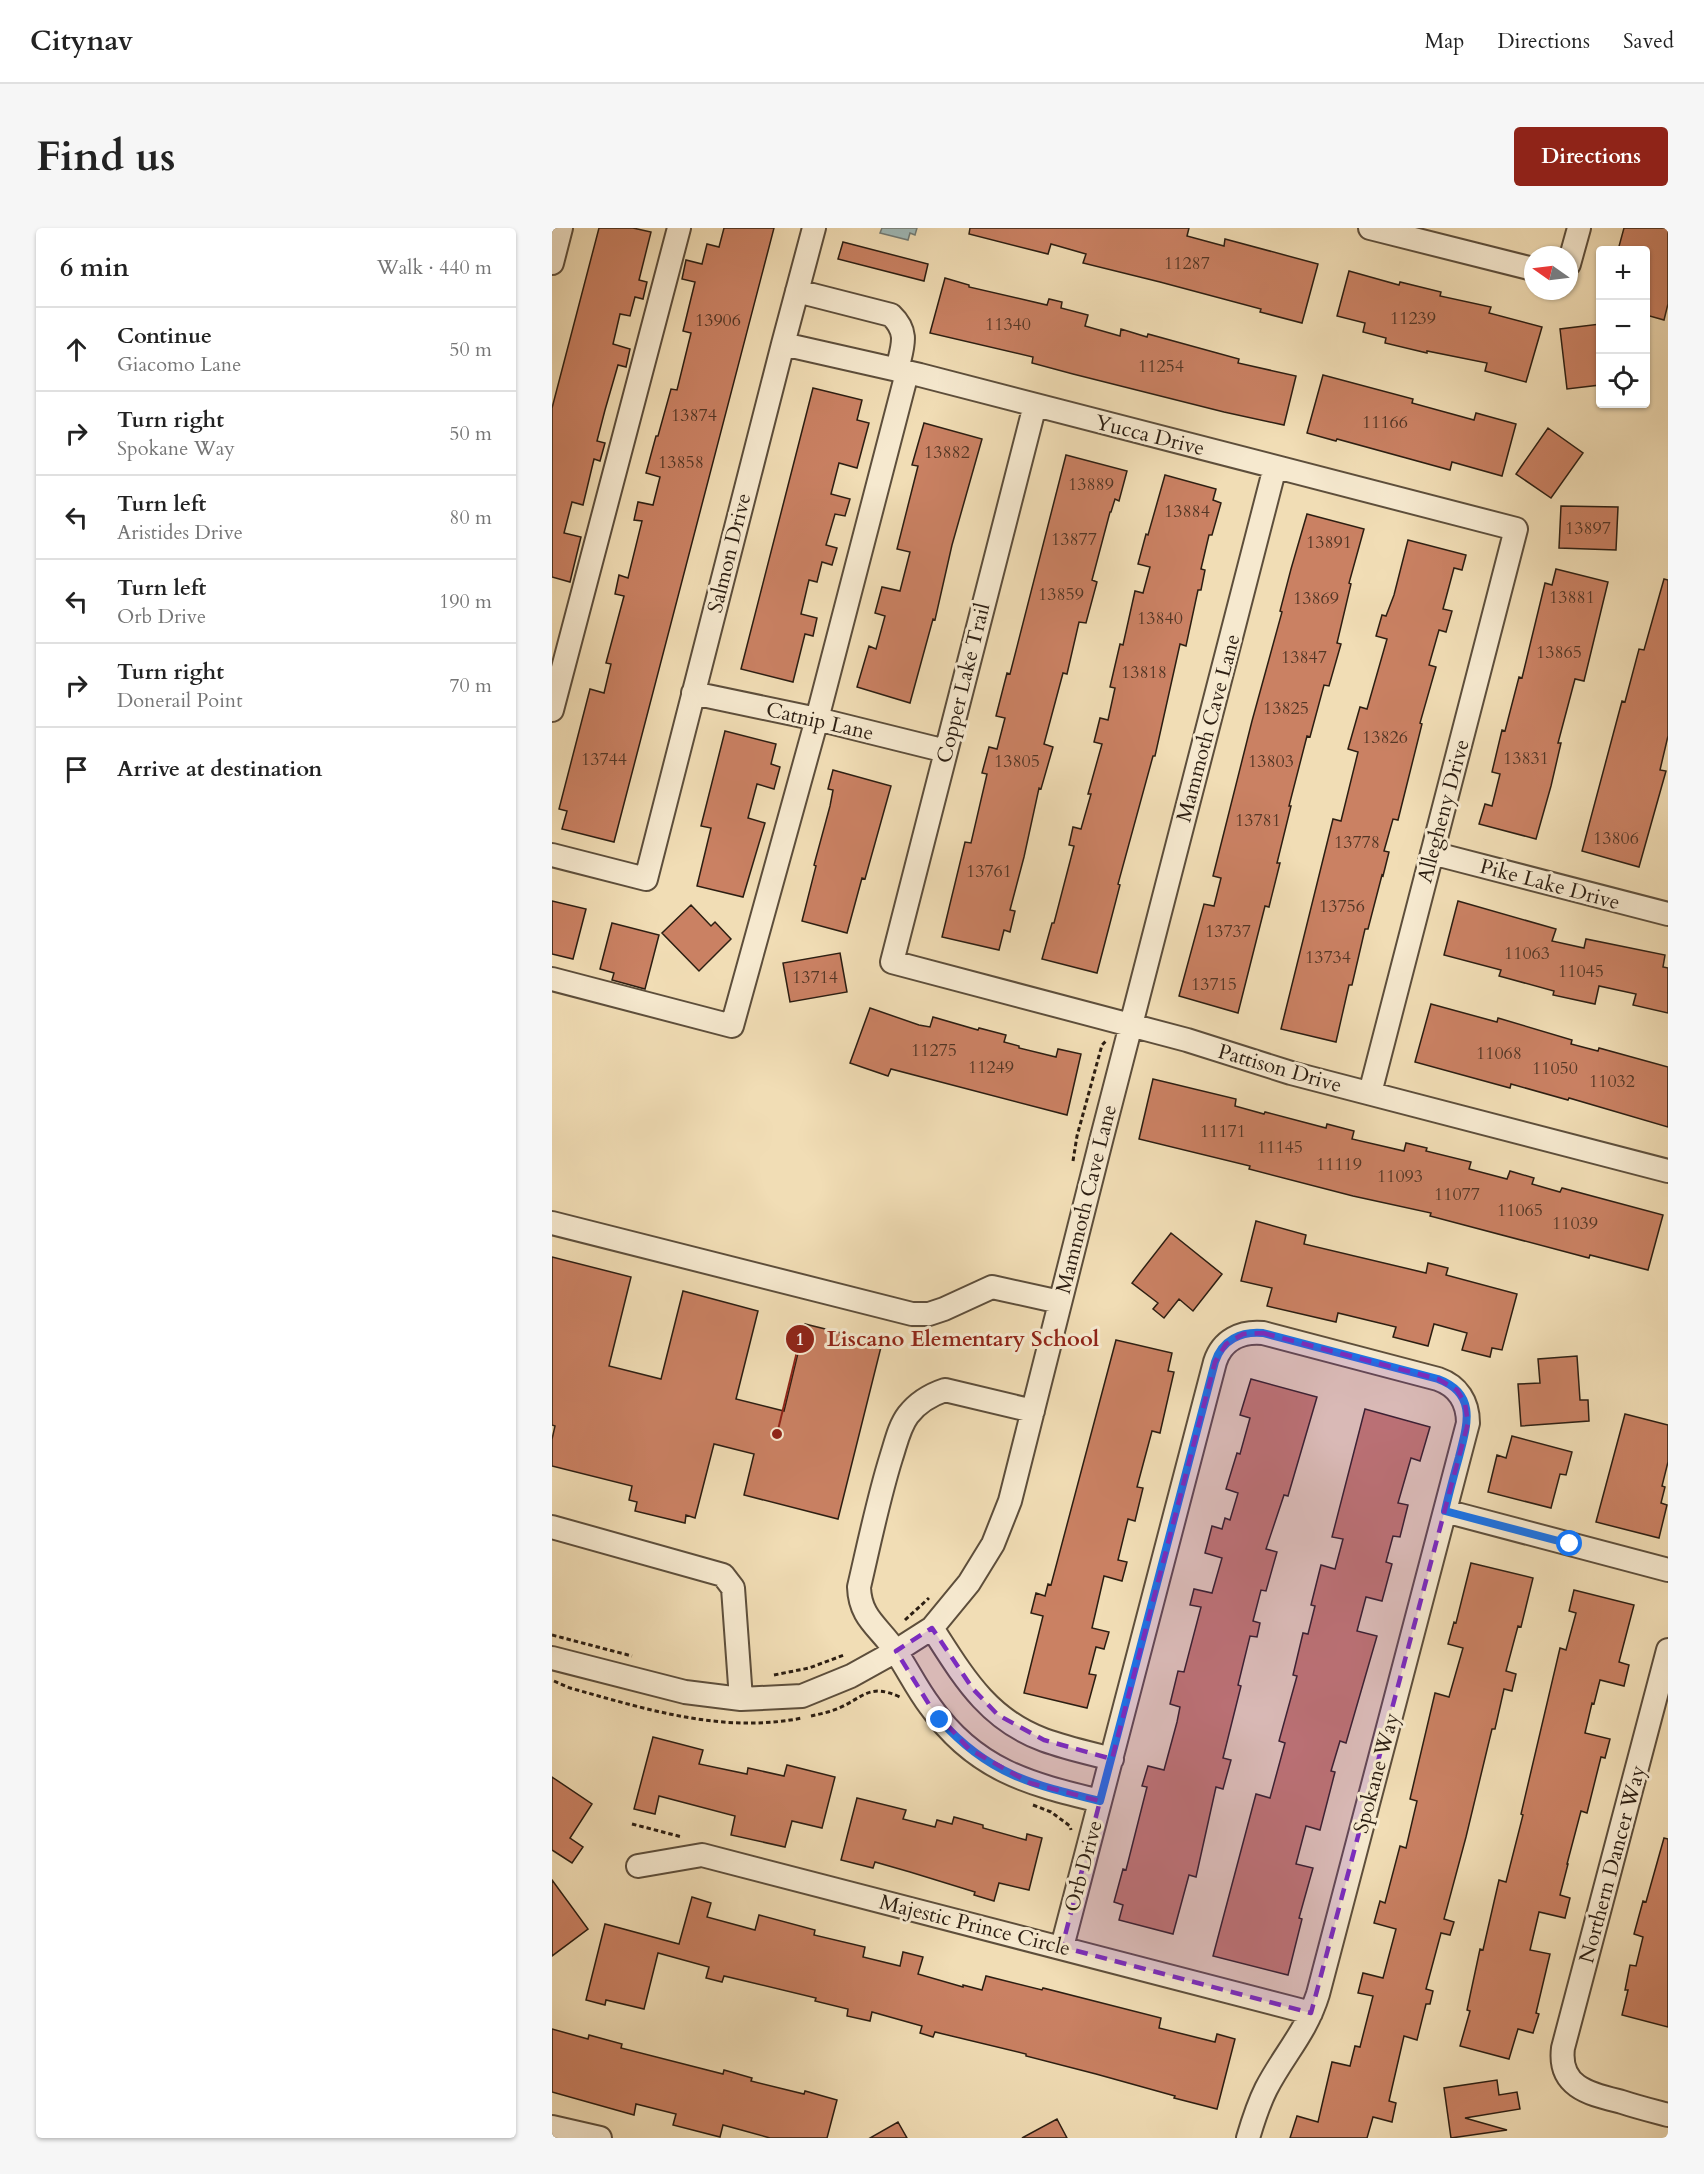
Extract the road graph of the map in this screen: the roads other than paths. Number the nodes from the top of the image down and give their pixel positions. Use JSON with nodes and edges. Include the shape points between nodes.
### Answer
{"nodes":[{"id":1,"x":561,"y":228,"type":"edge"},
{"id":2,"x":679,"y":228,"type":"edge"},
{"id":3,"x":814,"y":228,"type":"edge"},
{"id":4,"x":1370,"y":228,"type":"edge"},
{"id":5,"x":1579,"y":228,"type":"edge"},
{"id":6,"x":1574,"y":246,"type":"edge"},
{"id":7,"x":552,"y":263,"type":"edge"},
{"id":8,"x":1524,"y":266,"type":"edge"},
{"id":9,"x":797,"y":291,"type":"junction"},
{"id":10,"x":783,"y":344,"type":"junction"},
{"id":11,"x":902,"y":372,"type":"junction"},
{"id":12,"x":1035,"y":405,"type":"junction"},
{"id":13,"x":1275,"y":467,"type":"junction"},
{"id":14,"x":1516,"y":529,"type":"joint"},
{"id":15,"x":693,"y":693,"type":"junction"},
{"id":16,"x":552,"y":710,"type":"edge"},
{"id":17,"x":817,"y":719,"type":"junction"},
{"id":18,"x":946,"y":751,"type":"junction"},
{"id":19,"x":1432,"y":853,"type":"junction"},
{"id":20,"x":552,"y":855,"type":"edge"},
{"id":21,"x":1668,"y":914,"type":"edge"},
{"id":22,"x":892,"y":962,"type":"joint"},
{"id":23,"x":552,"y":979,"type":"edge"},
{"id":24,"x":1131,"y":1025,"type":"junction"},
{"id":25,"x":1370,"y":1093,"type":"junction"},
{"id":26,"x":1668,"y":1171,"type":"edge"},
{"id":27,"x":552,"y":1223,"type":"edge"},
{"id":28,"x":1060,"y":1302,"type":"junction"},
{"id":29,"x":1234,"y":1338,"type":"joint"},
{"id":30,"x":1033,"y":1410,"type":"junction"},
{"id":31,"x":1445,"y":1511,"type":"junction"},
{"id":32,"x":552,"y":1527,"type":"edge"},
{"id":33,"x":1668,"y":1570,"type":"edge"},
{"id":34,"x":932,"y":1628,"type":"junction"},
{"id":35,"x":1668,"y":1650,"type":"edge"},
{"id":36,"x":896,"y":1652,"type":"junction"},
{"id":37,"x":552,"y":1658,"type":"edge"},
{"id":38,"x":741,"y":1699,"type":"junction"},
{"id":39,"x":1112,"y":1759,"type":"junction"},
{"id":40,"x":1100,"y":1801,"type":"junction"},
{"id":41,"x":638,"y":1866,"type":"dead end"},
{"id":42,"x":1062,"y":1947,"type":"junction"},
{"id":43,"x":1311,"y":2013,"type":"junction"},
{"id":44,"x":1668,"y":2115,"type":"edge"},
{"id":45,"x":552,"y":2127,"type":"edge"},
{"id":46,"x":600,"y":2138,"type":"edge"},
{"id":47,"x":1248,"y":2138,"type":"edge"}],
"edges":[{"from":1,"to":7,"type":"street"},
{"from":2,"to":16,"type":"street"},
{"from":3,"to":9,"type":"street","name":"Salmon Drive"},
{"from":4,"to":8,"type":"street"},
{"from":5,"to":6,"type":"street"},
{"from":9,"to":10,"type":"street","name":"Salmon Drive"},
{"from":9,"to":11,"type":"street","via":[[891,315],[900,323],[904,336]]},
{"from":10,"to":11,"type":"street","name":"Yucca Drive"},
{"from":10,"to":15,"type":"street","name":"Salmon Drive"},
{"from":11,"to":12,"type":"street","name":"Yucca Drive"},
{"from":11,"to":17,"type":"street"},
{"from":12,"to":13,"type":"street","name":"Yucca Drive"},
{"from":12,"to":18,"type":"street","name":"Copper Lake Trail"},
{"from":13,"to":14,"type":"street","name":"Yucca Drive"},
{"from":13,"to":24,"type":"street","name":"Mammoth Cave Lane"},
{"from":14,"to":19,"type":"street","name":"Allegheny Drive"},
{"from":15,"to":17,"type":"street","name":"Catnip Lane"},
{"from":15,"to":20,"type":"street","name":"Salmon Drive","via":[[646,879]]},
{"from":17,"to":18,"type":"street","name":"Catnip Lane"},
{"from":17,"to":23,"type":"street","via":[[732,1026]]},
{"from":18,"to":22,"type":"street","name":"Copper Lake Trail"},
{"from":19,"to":21,"type":"street","name":"Pike Lake Drive"},
{"from":19,"to":25,"type":"street","name":"Allegheny Drive"},
{"from":22,"to":24,"type":"street","name":"Pattison Drive"},
{"from":24,"to":25,"type":"street","name":"Pattison Drive"},
{"from":24,"to":28,"type":"street","name":"Mammoth Cave Lane"},
{"from":25,"to":26,"type":"street","name":"Pattison Drive"},
{"from":27,"to":28,"type":"street","via":[[912,1314],[944,1310],[992,1287]]},
{"from":28,"to":30,"type":"street","name":"Mammoth Cave Lane"},
{"from":29,"to":31,"type":"street","name":"Spokane Way","via":[[1263,1333],[1451,1385],[1467,1410],[1467,1423]]},
{"from":29,"to":39,"type":"street","name":"Orb Drive","via":[[1221,1349],[1215,1362]]},
{"from":30,"to":34,"type":"street","name":"Mammoth Cave Lane","via":[[1010,1501],[993,1544],[969,1583]]},
{"from":30,"to":36,"type":"street","via":[[945,1390],[920,1402],[907,1416],[882,1487],[859,1587],[863,1611]]},
{"from":31,"to":33,"type":"street"},
{"from":31,"to":43,"type":"street","name":"Spokane Way"},
{"from":32,"to":38,"type":"street","via":[[723,1575],[733,1588]]},
{"from":34,"to":36,"type":"street","name":"Mammoth Cave Lane"},
{"from":34,"to":39,"type":"street","via":[[973,1689],[998,1715],[1044,1740]]},
{"from":35,"to":44,"type":"street","name":"Northern Dancer Way","via":[[1563,2048],[1563,2063],[1579,2088]]},
{"from":36,"to":38,"type":"street","name":"Mammoth Cave Lane","via":[[802,1696]]},
{"from":36,"to":40,"type":"street","via":[[940,1720],[969,1749],[1022,1780]]},
{"from":37,"to":38,"type":"street","name":"Mammoth Cave Lane","via":[[685,1692]]},
{"from":39,"to":40,"type":"street","name":"Orb Drive"},
{"from":40,"to":42,"type":"street","name":"Orb Drive"},
{"from":41,"to":42,"type":"street","name":"Majestic Prince Circle","via":[[702,1855]]},
{"from":42,"to":43,"type":"street","name":"Majestic Prince Circle"},
{"from":43,"to":47,"type":"street","name":"Spokane Way","via":[[1266,2088]]},
{"from":45,"to":46,"type":"street"}]}
